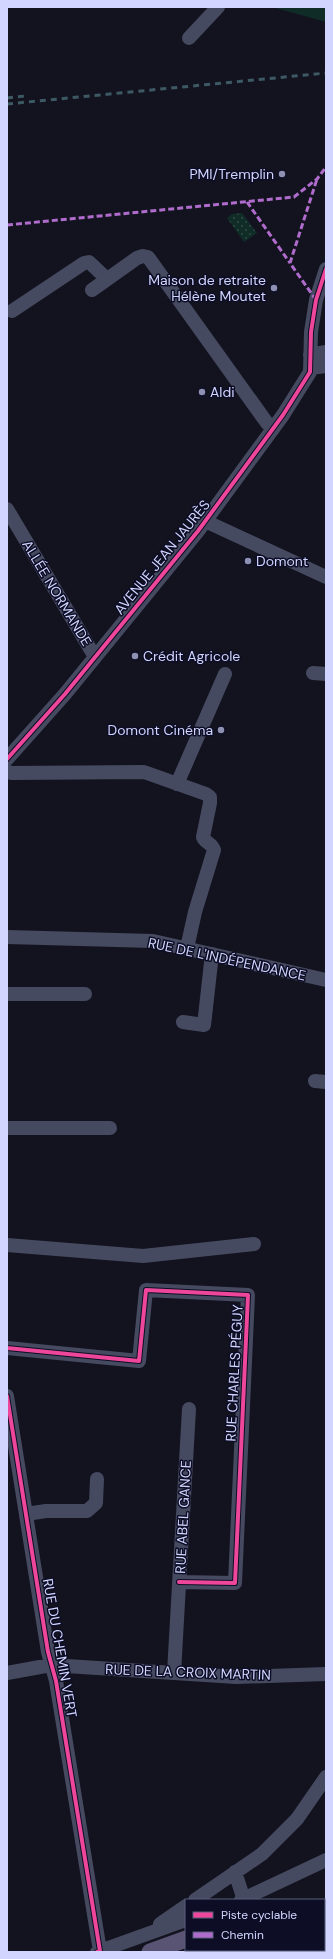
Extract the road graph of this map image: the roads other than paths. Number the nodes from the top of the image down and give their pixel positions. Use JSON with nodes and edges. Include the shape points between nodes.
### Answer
{"nodes":[{"id":1,"x":218,"y":7,"type":"edge"},
{"id":2,"x":189,"y":38,"type":"dead end"},
{"id":3,"x":326,"y":269,"type":"edge"},
{"id":4,"x":107,"y":279,"type":"junction"},
{"id":5,"x":92,"y":290,"type":"dead end"},
{"id":6,"x":12,"y":311,"type":"dead end"},
{"id":7,"x":326,"y":352,"type":"edge"},
{"id":8,"x":310,"y":361,"type":"junction"},
{"id":9,"x":326,"y":366,"type":"edge"},
{"id":10,"x":273,"y":429,"type":"junction"},
{"id":11,"x":7,"y":509,"type":"edge"},
{"id":12,"x":205,"y":521,"type":"junction"},
{"id":13,"x":326,"y":577,"type":"edge"},
{"id":14,"x":95,"y":656,"type":"junction"},
{"id":15,"x":225,"y":674,"type":"dead end"},
{"id":16,"x":7,"y":759,"type":"edge"},
{"id":17,"x":7,"y":771,"type":"edge"},
{"id":18,"x":177,"y":784,"type":"junction"},
{"id":19,"x":7,"y":936,"type":"edge"},
{"id":20,"x":187,"y":948,"type":"junction"},
{"id":21,"x":212,"y":954,"type":"junction"},
{"id":22,"x":326,"y":980,"type":"edge"},
{"id":23,"x":7,"y":994,"type":"edge"},
{"id":24,"x":85,"y":994,"type":"dead end"},
{"id":25,"x":183,"y":1022,"type":"dead end"},
{"id":26,"x":7,"y":1128,"type":"edge"},
{"id":27,"x":110,"y":1128,"type":"dead end"},
{"id":28,"x":254,"y":1244,"type":"dead end"},
{"id":29,"x":7,"y":1245,"type":"edge"},
{"id":30,"x":7,"y":1348,"type":"edge"},
{"id":31,"x":7,"y":1396,"type":"edge"},
{"id":32,"x":189,"y":1409,"type":"dead end"},
{"id":33,"x":97,"y":1479,"type":"dead end"},
{"id":34,"x":26,"y":1514,"type":"junction"},
{"id":35,"x":179,"y":1582,"type":"junction"},
{"id":36,"x":51,"y":1665,"type":"junction"},
{"id":37,"x":7,"y":1673,"type":"edge"},
{"id":38,"x":174,"y":1673,"type":"junction"},
{"id":39,"x":326,"y":1674,"type":"edge"},
{"id":40,"x":326,"y":1777,"type":"edge"},
{"id":41,"x":326,"y":1860,"type":"edge"},
{"id":42,"x":235,"y":1872,"type":"junction"},
{"id":43,"x":196,"y":1899,"type":"edge"},
{"id":44,"x":243,"y":1899,"type":"edge"},
{"id":45,"x":245,"y":1899,"type":"edge"},
{"id":46,"x":185,"y":1907,"type":"edge"},
{"id":47,"x":185,"y":1920,"type":"edge"},
{"id":48,"x":145,"y":1935,"type":"junction"},
{"id":49,"x":185,"y":1939,"type":"edge"},
{"id":50,"x":99,"y":1951,"type":"edge"},
{"id":51,"x":150,"y":1952,"type":"edge"}],
"edges":[{"from":1,"to":2,"type":"street"},
{"from":3,"to":8,"type":"street","via":[[316,300]]},
{"from":4,"to":5,"type":"street"},
{"from":4,"to":6,"type":"street","via":[[94,265],[84,263]]},
{"from":4,"to":10,"type":"street","via":[[143,256],[148,258]]},
{"from":7,"to":8,"type":"street"},
{"from":8,"to":9,"type":"street"},
{"from":8,"to":10,"type":"street","name":"AVENUE JEAN JAURÈS","via":[[305,381]]},
{"from":10,"to":12,"type":"street","name":"AVENUE JEAN JAURÈS"},
{"from":11,"to":14,"type":"street","name":"ALLÉE NORMANDE"},
{"from":12,"to":13,"type":"street"},
{"from":12,"to":14,"type":"street","name":"AVENUE JEAN JAURÈS"},
{"from":14,"to":16,"type":"street","name":"AVENUE JEAN JAURÈS"},
{"from":15,"to":18,"type":"street"},
{"from":17,"to":18,"type":"street","via":[[144,772]]},
{"from":18,"to":20,"type":"street","via":[[210,797],[203,837],[214,850]]},
{"from":19,"to":20,"type":"street","name":"RUE DE L'INDÉPENDANCE","via":[[153,941]]},
{"from":20,"to":21,"type":"street","name":"RUE DE L'INDÉPENDANCE"},
{"from":21,"to":22,"type":"street","name":"RUE DE L'INDÉPENDANCE"},
{"from":21,"to":25,"type":"street","via":[[204,1025]]},
{"from":23,"to":24,"type":"street"},
{"from":26,"to":27,"type":"street"},
{"from":28,"to":29,"type":"street","via":[[143,1256]]},
{"from":30,"to":35,"type":"street","name":"RUE CHARLES PÉGUY","via":[[139,1361],[146,1290],[248,1295],[235,1583]]},
{"from":31,"to":34,"type":"street","name":"RUE DU CHEMIN VERT"},
{"from":32,"to":35,"type":"street","name":"RUE ABEL GANCE"},
{"from":33,"to":34,"type":"street","via":[[96,1503],[87,1511],[46,1511]]},
{"from":34,"to":36,"type":"street","name":"RUE DU CHEMIN VERT"},
{"from":35,"to":38,"type":"street","name":"RUE ABEL GANCE"},
{"from":36,"to":37,"type":"street","name":"RUE DE LA CROIX MARTIN"},
{"from":36,"to":38,"type":"street","name":"RUE DE LA CROIX MARTIN"},
{"from":36,"to":50,"type":"street","name":"RUE DU CHEMIN VERT","via":[[56,1681]]},
{"from":38,"to":39,"type":"street","name":"RUE DE LA CROIX MARTIN","via":[[236,1677]]},
{"from":40,"to":42,"type":"street","via":[[297,1819],[262,1854]]},
{"from":41,"to":45,"type":"street"},
{"from":42,"to":43,"type":"street"},
{"from":42,"to":44,"type":"street"},
{"from":46,"to":48,"type":"street"},
{"from":47,"to":48,"type":"street"},
{"from":48,"to":50,"type":"street"},
{"from":49,"to":51,"type":"main road"}]}
